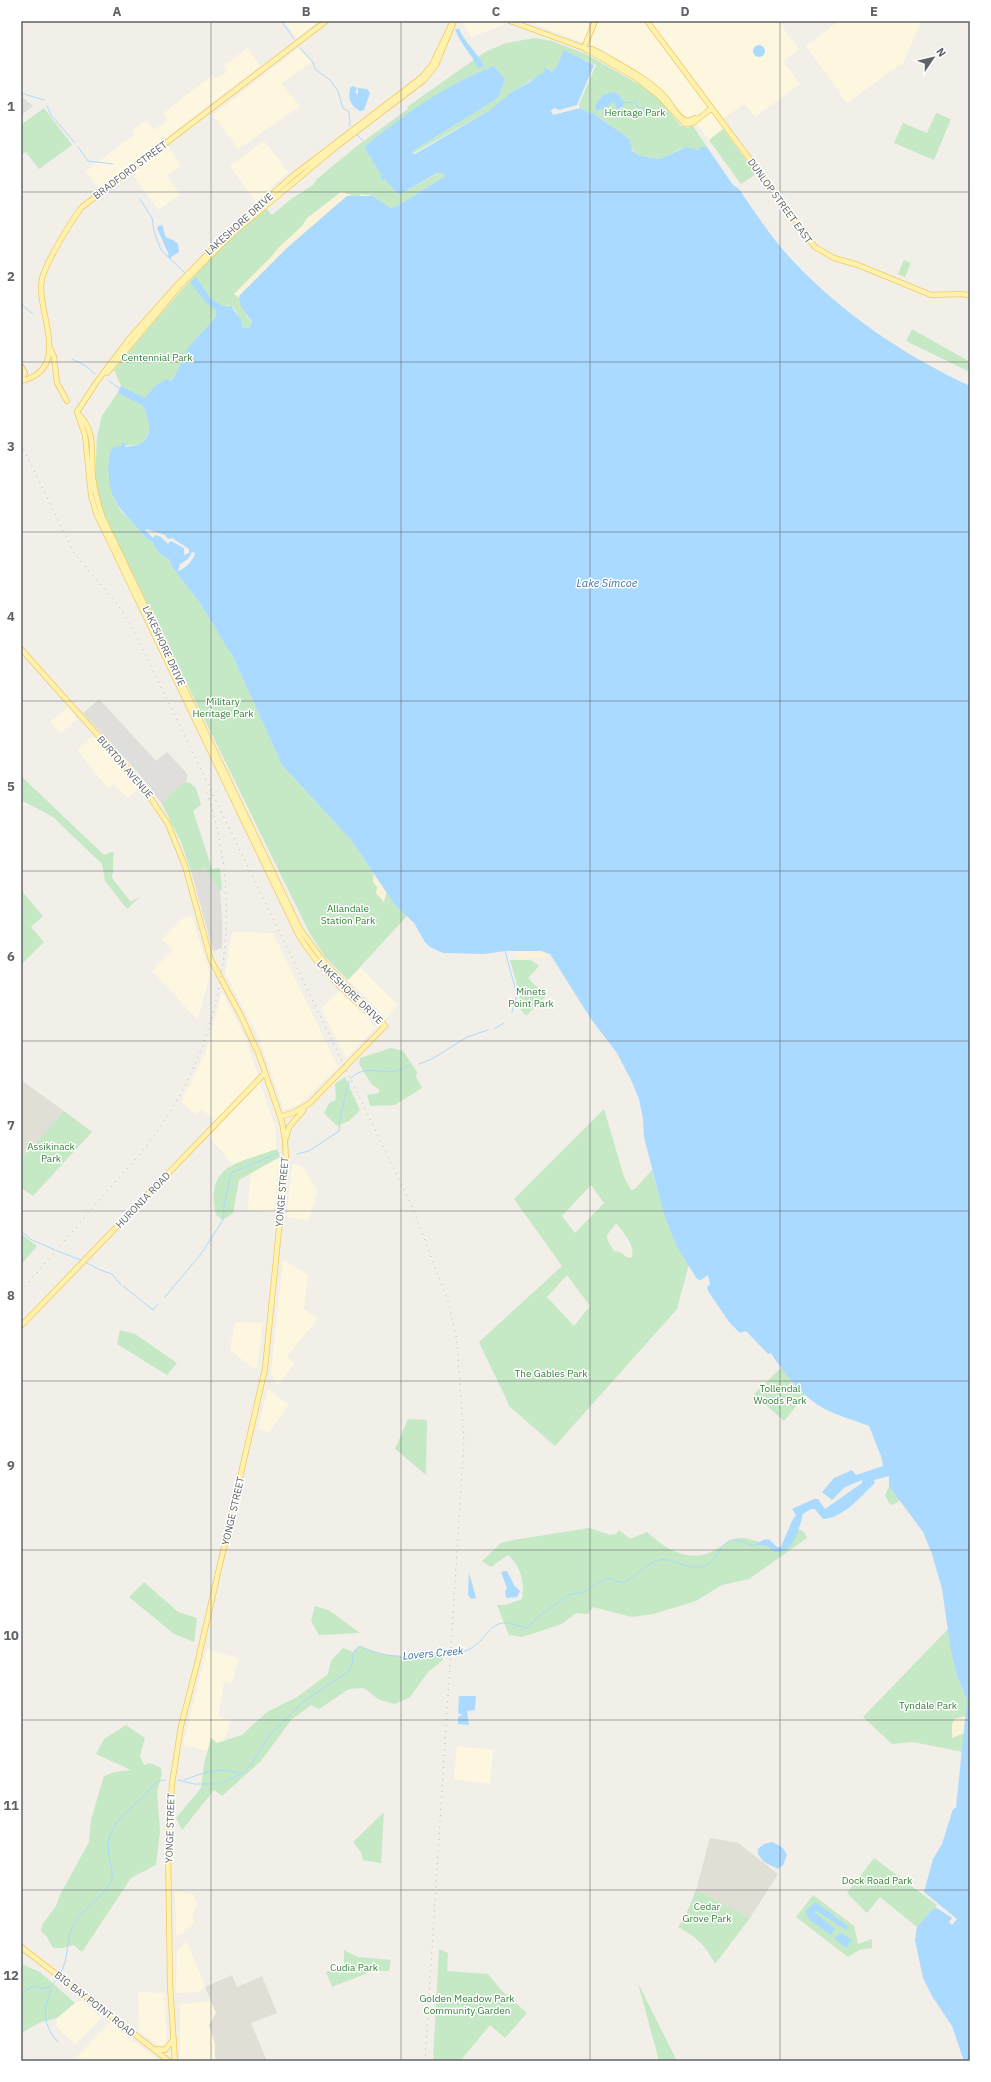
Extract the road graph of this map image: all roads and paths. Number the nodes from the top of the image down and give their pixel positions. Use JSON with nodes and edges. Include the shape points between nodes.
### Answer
{"nodes":[{"id":1,"x":326,"y":21,"type":"edge"},
{"id":2,"x":454,"y":21,"type":"edge"},
{"id":3,"x":510,"y":21,"type":"edge"},
{"id":4,"x":595,"y":21,"type":"edge"},
{"id":5,"x":647,"y":21,"type":"edge"},
{"id":6,"x":585,"y":49,"type":"junction"},
{"id":7,"x":433,"y":67,"type":"junction"},
{"id":8,"x":712,"y":108,"type":"junction"},
{"id":9,"x":190,"y":272,"type":"junction"},
{"id":10,"x":970,"y":296,"type":"edge"},
{"id":11,"x":50,"y":349,"type":"junction"},
{"id":12,"x":21,"y":366,"type":"edge"},
{"id":13,"x":100,"y":379,"type":"junction"},
{"id":14,"x":21,"y":380,"type":"edge"},
{"id":15,"x":67,"y":401,"type":"dead end"},
{"id":16,"x":77,"y":412,"type":"junction"},
{"id":17,"x":21,"y":649,"type":"edge"},
{"id":18,"x":218,"y":974,"type":"joint"},
{"id":19,"x":372,"y":1017,"type":"junction"},
{"id":20,"x":385,"y":1026,"type":"junction"},
{"id":21,"x":376,"y":1034,"type":"junction"},
{"id":22,"x":265,"y":1073,"type":"junction"},
{"id":23,"x":304,"y":1107,"type":"junction"},
{"id":24,"x":280,"y":1117,"type":"junction"},
{"id":25,"x":286,"y":1140,"type":"junction"},
{"id":26,"x":21,"y":1326,"type":"edge"},
{"id":27,"x":21,"y":1947,"type":"edge"},
{"id":28,"x":174,"y":2039,"type":"junction"},
{"id":29,"x":150,"y":2046,"type":"junction"},
{"id":30,"x":170,"y":2061,"type":"edge"},
{"id":31,"x":175,"y":2061,"type":"edge"}],
"edges":[{"from":1,"to":11,"type":"main road","name":"BRADFORD STREET","via":[[82,207],[42,278],[41,298]]},
{"from":2,"to":7,"type":"main road"},
{"from":3,"to":6,"type":"main road"},
{"from":4,"to":6,"type":"main road"},
{"from":5,"to":8,"type":"main road","name":"DUNLOP STREET EAST"},
{"from":6,"to":8,"type":"main road","via":[[653,90],[683,123],[690,124]]},
{"from":7,"to":9,"type":"main road","name":"LAKESHORE DRIVE","via":[[260,203]]},
{"from":7,"to":9,"type":"main road","via":[[418,85],[336,147]]},
{"from":8,"to":10,"type":"main road","name":"DUNLOP STREET EAST","via":[[815,247],[834,258],[932,294]]},
{"from":9,"to":13,"type":"main road","name":"LAKESHORE DRIVE"},
{"from":11,"to":14,"type":"main road","via":[[47,360],[34,376]]},
{"from":11,"to":15,"type":"main road","name":"BRADFORD STREET","via":[[54,357],[57,383]]},
{"from":12,"to":14,"type":"main road","via":[[25,373]]},
{"from":13,"to":16,"type":"main road"},
{"from":13,"to":16,"type":"main road"},
{"from":16,"to":19,"type":"main road","name":"LAKESHORE DRIVE","via":[[84,435],[91,495],[96,513],[252,840],[306,947]]},
{"from":16,"to":20,"type":"main road","name":"LAKESHORE DRIVE","via":[[90,433],[93,476],[103,518],[300,929],[324,962]]},
{"from":17,"to":18,"type":"main road","name":"BURTON AVENUE","via":[[139,781],[160,810],[182,858],[207,949]]},
{"from":18,"to":22,"type":"main road","name":"YONGE STREET","via":[[248,1030]]},
{"from":19,"to":20,"type":"main road","name":"LAKESHORE DRIVE"},
{"from":19,"to":21,"type":"main road","via":[[377,1024]]},
{"from":20,"to":21,"type":"main road"},
{"from":21,"to":23,"type":"main road"},
{"from":22,"to":24,"type":"main road","name":"YONGE STREET"},
{"from":22,"to":26,"type":"main road","name":"HURONIA ROAD"},
{"from":23,"to":24,"type":"main road"},
{"from":23,"to":25,"type":"main road","via":[[290,1127]]},
{"from":24,"to":25,"type":"main road","name":"YONGE STREET"},
{"from":25,"to":28,"type":"main road","name":"YONGE STREET","via":[[267,1354],[228,1532],[178,1739],[172,1784],[168,1835]]},
{"from":27,"to":29,"type":"main road","name":"BIG BAY POINT ROAD"},
{"from":28,"to":29,"type":"main road","via":[[170,2047],[162,2051]]},
{"from":28,"to":31,"type":"main road","name":"YONGE STREET"},
{"from":29,"to":30,"type":"main road","name":"BIG BAY POINT ROAD"}]}
